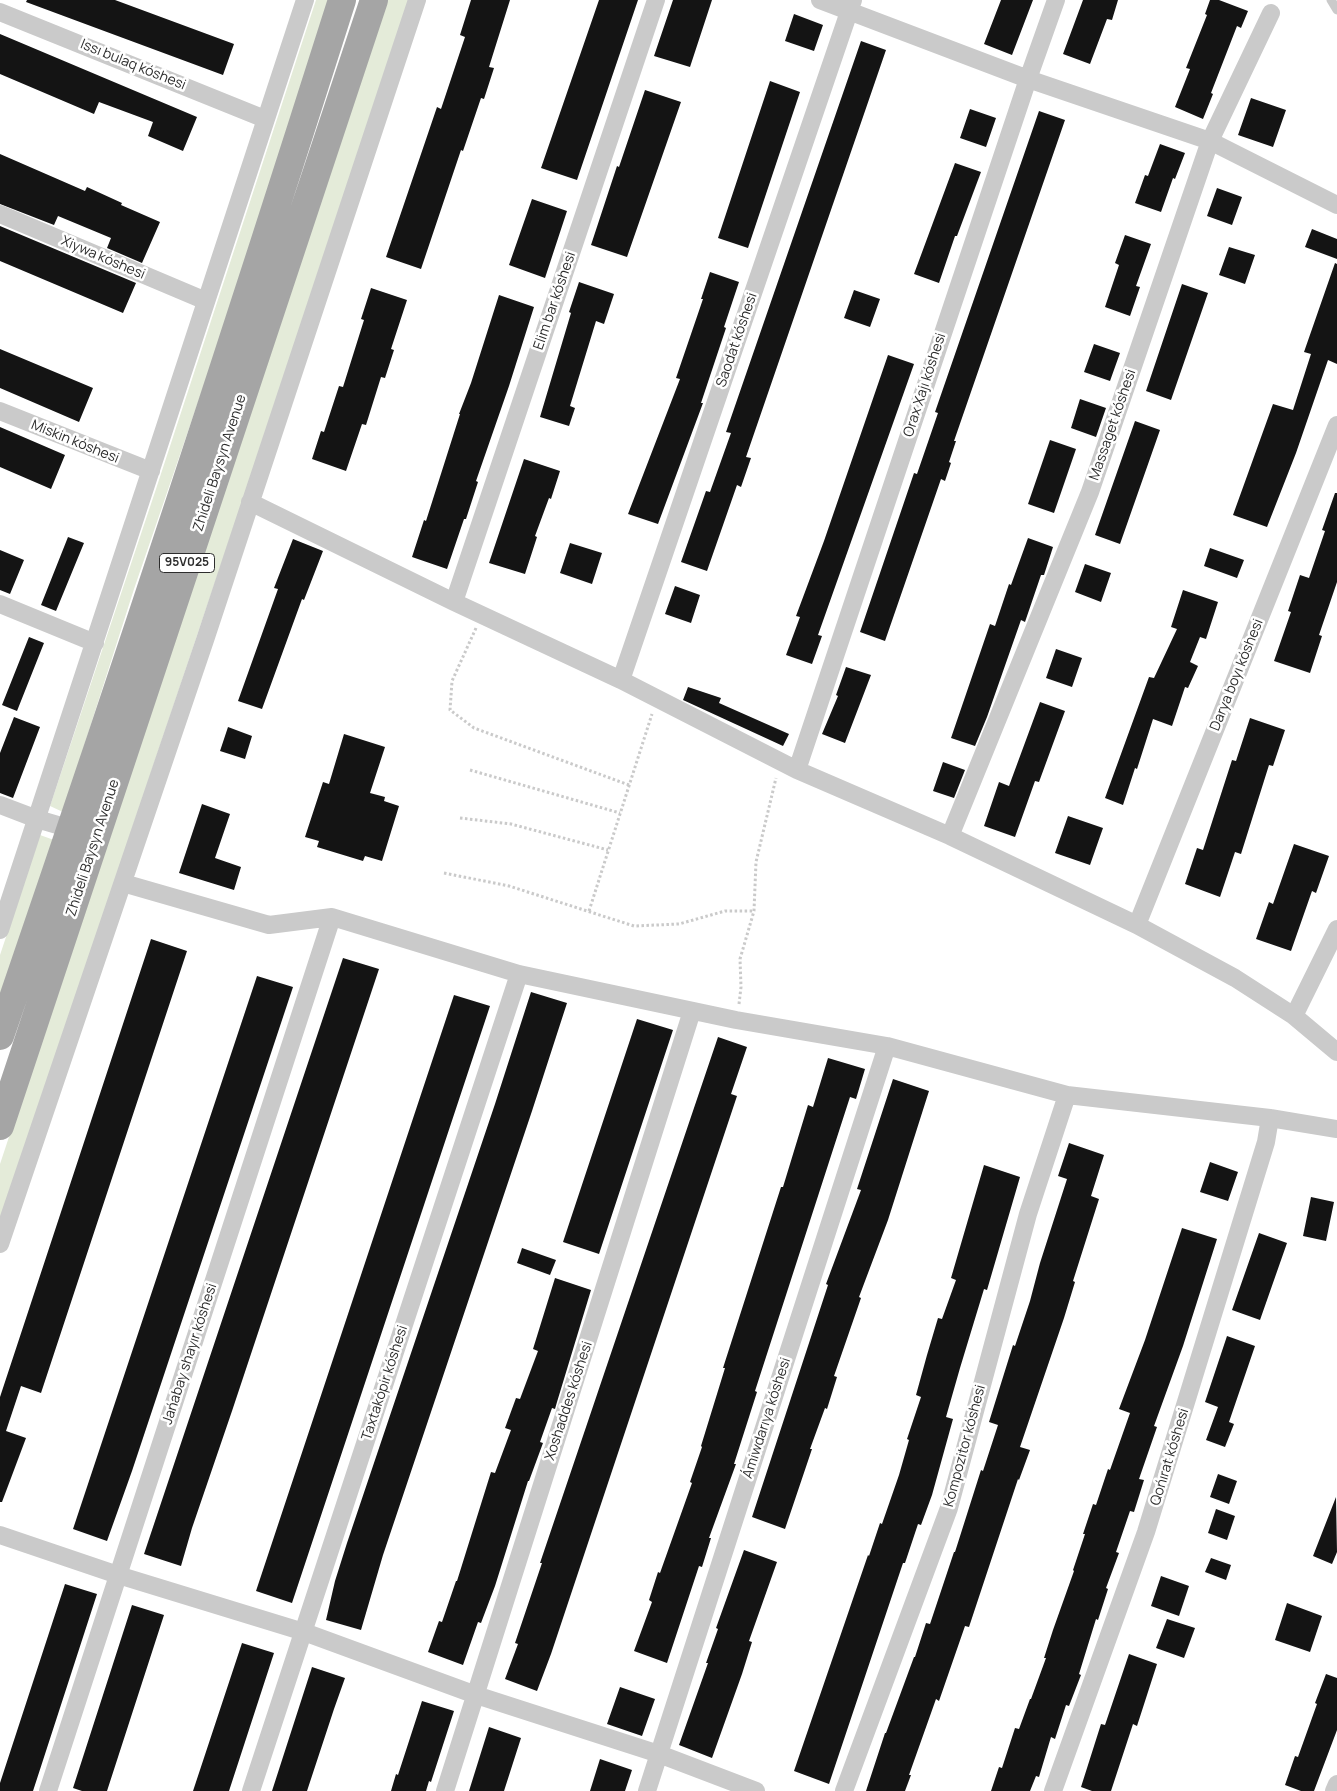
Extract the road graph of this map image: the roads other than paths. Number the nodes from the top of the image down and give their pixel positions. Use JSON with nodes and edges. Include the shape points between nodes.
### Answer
{"nodes":[{"id":1,"x":305,"y":0,"type":"edge"},
{"id":2,"x":342,"y":0,"type":"edge"},
{"id":3,"x":374,"y":0,"type":"edge"},
{"id":4,"x":417,"y":0,"type":"edge"},
{"id":5,"x":656,"y":0,"type":"edge"},
{"id":6,"x":820,"y":0,"type":"edge"},
{"id":7,"x":1056,"y":0,"type":"edge"},
{"id":8,"x":1331,"y":0,"type":"edge"},
{"id":9,"x":851,"y":5,"type":"edge"},
{"id":10,"x":1337,"y":10,"type":"edge"},
{"id":11,"x":0,"y":12,"type":"edge"},
{"id":12,"x":1271,"y":13,"type":"dead end"},
{"id":13,"x":1028,"y":79,"type":"junction"},
{"id":14,"x":265,"y":119,"type":"junction"},
{"id":15,"x":1210,"y":141,"type":"junction"},
{"id":16,"x":1337,"y":205,"type":"edge"},
{"id":17,"x":0,"y":214,"type":"edge"},
{"id":18,"x":206,"y":301,"type":"junction"},
{"id":19,"x":0,"y":411,"type":"edge"},
{"id":20,"x":1337,"y":425,"type":"edge"},
{"id":21,"x":151,"y":472,"type":"junction"},
{"id":22,"x":250,"y":502,"type":"junction"},
{"id":23,"x":454,"y":602,"type":"junction"},
{"id":24,"x":0,"y":604,"type":"edge"},
{"id":25,"x":95,"y":643,"type":"junction"},
{"id":26,"x":621,"y":680,"type":"junction"},
{"id":27,"x":797,"y":770,"type":"junction"},
{"id":28,"x":0,"y":805,"type":"edge"},
{"id":29,"x":36,"y":819,"type":"junction"},
{"id":30,"x":71,"y":829,"type":"junction"},
{"id":31,"x":950,"y":836,"type":"junction"},
{"id":32,"x":123,"y":883,"type":"junction"},
{"id":33,"x":332,"y":917,"type":"junction"},
{"id":34,"x":1136,"y":925,"type":"junction"},
{"id":35,"x":1337,"y":929,"type":"edge"},
{"id":36,"x":0,"y":930,"type":"edge"},
{"id":37,"x":519,"y":974,"type":"junction"},
{"id":38,"x":692,"y":1010,"type":"junction"},
{"id":39,"x":1294,"y":1016,"type":"junction"},
{"id":40,"x":0,"y":1036,"type":"edge"},
{"id":41,"x":887,"y":1046,"type":"junction"},
{"id":42,"x":1337,"y":1052,"type":"edge"},
{"id":43,"x":1067,"y":1095,"type":"junction"},
{"id":44,"x":1270,"y":1118,"type":"junction"},
{"id":45,"x":0,"y":1126,"type":"edge"},
{"id":46,"x":1337,"y":1129,"type":"edge"},
{"id":47,"x":0,"y":1244,"type":"edge"},
{"id":48,"x":0,"y":1535,"type":"edge"},
{"id":49,"x":118,"y":1575,"type":"junction"},
{"id":50,"x":304,"y":1632,"type":"junction"},
{"id":51,"x":476,"y":1695,"type":"junction"},
{"id":52,"x":659,"y":1754,"type":"junction"},
{"id":53,"x":1337,"y":1784,"type":"edge"},
{"id":54,"x":48,"y":1791,"type":"edge"},
{"id":55,"x":250,"y":1791,"type":"edge"},
{"id":56,"x":446,"y":1791,"type":"edge"},
{"id":57,"x":647,"y":1791,"type":"edge"},
{"id":58,"x":756,"y":1791,"type":"edge"},
{"id":59,"x":844,"y":1791,"type":"edge"},
{"id":60,"x":1053,"y":1791,"type":"edge"},
{"id":61,"x":1334,"y":1791,"type":"edge"}],
"edges":[{"from":1,"to":14,"type":"street"},
{"from":2,"to":30,"type":"main road","name":"Zhideli Baysyn Avenue","number":"95V025"},
{"from":3,"to":45,"type":"main road","name":"Zhideli Baysyn Avenue","number":"95V025"},
{"from":4,"to":22,"type":"street"},
{"from":5,"to":23,"type":"street","name":"Elim bar kóshesi"},
{"from":6,"to":9,"type":"street"},
{"from":7,"to":13,"type":"street","name":"Orax Xajı kóshesi"},
{"from":8,"to":10,"type":"lane"},
{"from":9,"to":13,"type":"street"},
{"from":9,"to":26,"type":"street","name":"Saodat kóshesi"},
{"from":11,"to":14,"type":"street","name":"Issı bulaq kóshesi"},
{"from":12,"to":15,"type":"street","name":"Massaget kóshesi"},
{"from":13,"to":15,"type":"street"},
{"from":13,"to":27,"type":"street","name":"Orax Xajı kóshesi"},
{"from":14,"to":18,"type":"street"},
{"from":15,"to":16,"type":"street"},
{"from":15,"to":31,"type":"street","name":"Massaget kóshesi","via":[[1090,492]]},
{"from":17,"to":18,"type":"street","name":"Xiywa kóshesi"},
{"from":18,"to":21,"type":"street"},
{"from":19,"to":21,"type":"street","name":"Miskin kóshesi"},
{"from":20,"to":34,"type":"street","name":"Darya boyı kóshesi"},
{"from":21,"to":25,"type":"street"},
{"from":22,"to":23,"type":"street"},
{"from":22,"to":32,"type":"street"},
{"from":23,"to":26,"type":"street"},
{"from":24,"to":25,"type":"street"},
{"from":25,"to":29,"type":"street"},
{"from":26,"to":27,"type":"street"},
{"from":27,"to":31,"type":"street"},
{"from":28,"to":29,"type":"street"},
{"from":29,"to":30,"type":"street"},
{"from":29,"to":36,"type":"street"},
{"from":30,"to":40,"type":"main road","name":"Zhideli Baysyn Avenue","number":"95V025"},
{"from":31,"to":34,"type":"street"},
{"from":32,"to":33,"type":"street","via":[[269,925]]},
{"from":32,"to":47,"type":"street"},
{"from":33,"to":37,"type":"street"},
{"from":33,"to":49,"type":"street","name":"Jańabay shayır kóshesi"},
{"from":34,"to":39,"type":"street","via":[[1234,978]]},
{"from":35,"to":39,"type":"street"},
{"from":37,"to":38,"type":"street"},
{"from":37,"to":50,"type":"street","name":"Taxtakópir kóshesi"},
{"from":38,"to":41,"type":"street"},
{"from":38,"to":51,"type":"street","name":"Xoshaddes kóshesi"},
{"from":39,"to":42,"type":"street"},
{"from":41,"to":43,"type":"street"},
{"from":41,"to":52,"type":"street","name":"Ámiwdarıya kóshesi"},
{"from":43,"to":44,"type":"street"},
{"from":43,"to":59,"type":"street","name":"Kompozitor kóshesi","via":[[1028,1214],[949,1508]]},
{"from":44,"to":46,"type":"street"},
{"from":44,"to":60,"type":"street","name":"Qońırat kóshesi","via":[[1266,1142],[1146,1532]]},
{"from":48,"to":49,"type":"street"},
{"from":49,"to":50,"type":"street"},
{"from":49,"to":54,"type":"street","name":"Jańabay shayır kóshesi"},
{"from":50,"to":51,"type":"street"},
{"from":50,"to":55,"type":"street","name":"Taxtakópir kóshesi"},
{"from":51,"to":52,"type":"street"},
{"from":51,"to":56,"type":"street","name":"Xoshaddes kóshesi"},
{"from":52,"to":57,"type":"street","name":"Ámiwdarıya kóshesi"},
{"from":52,"to":58,"type":"street"},
{"from":53,"to":61,"type":"street"}]}
